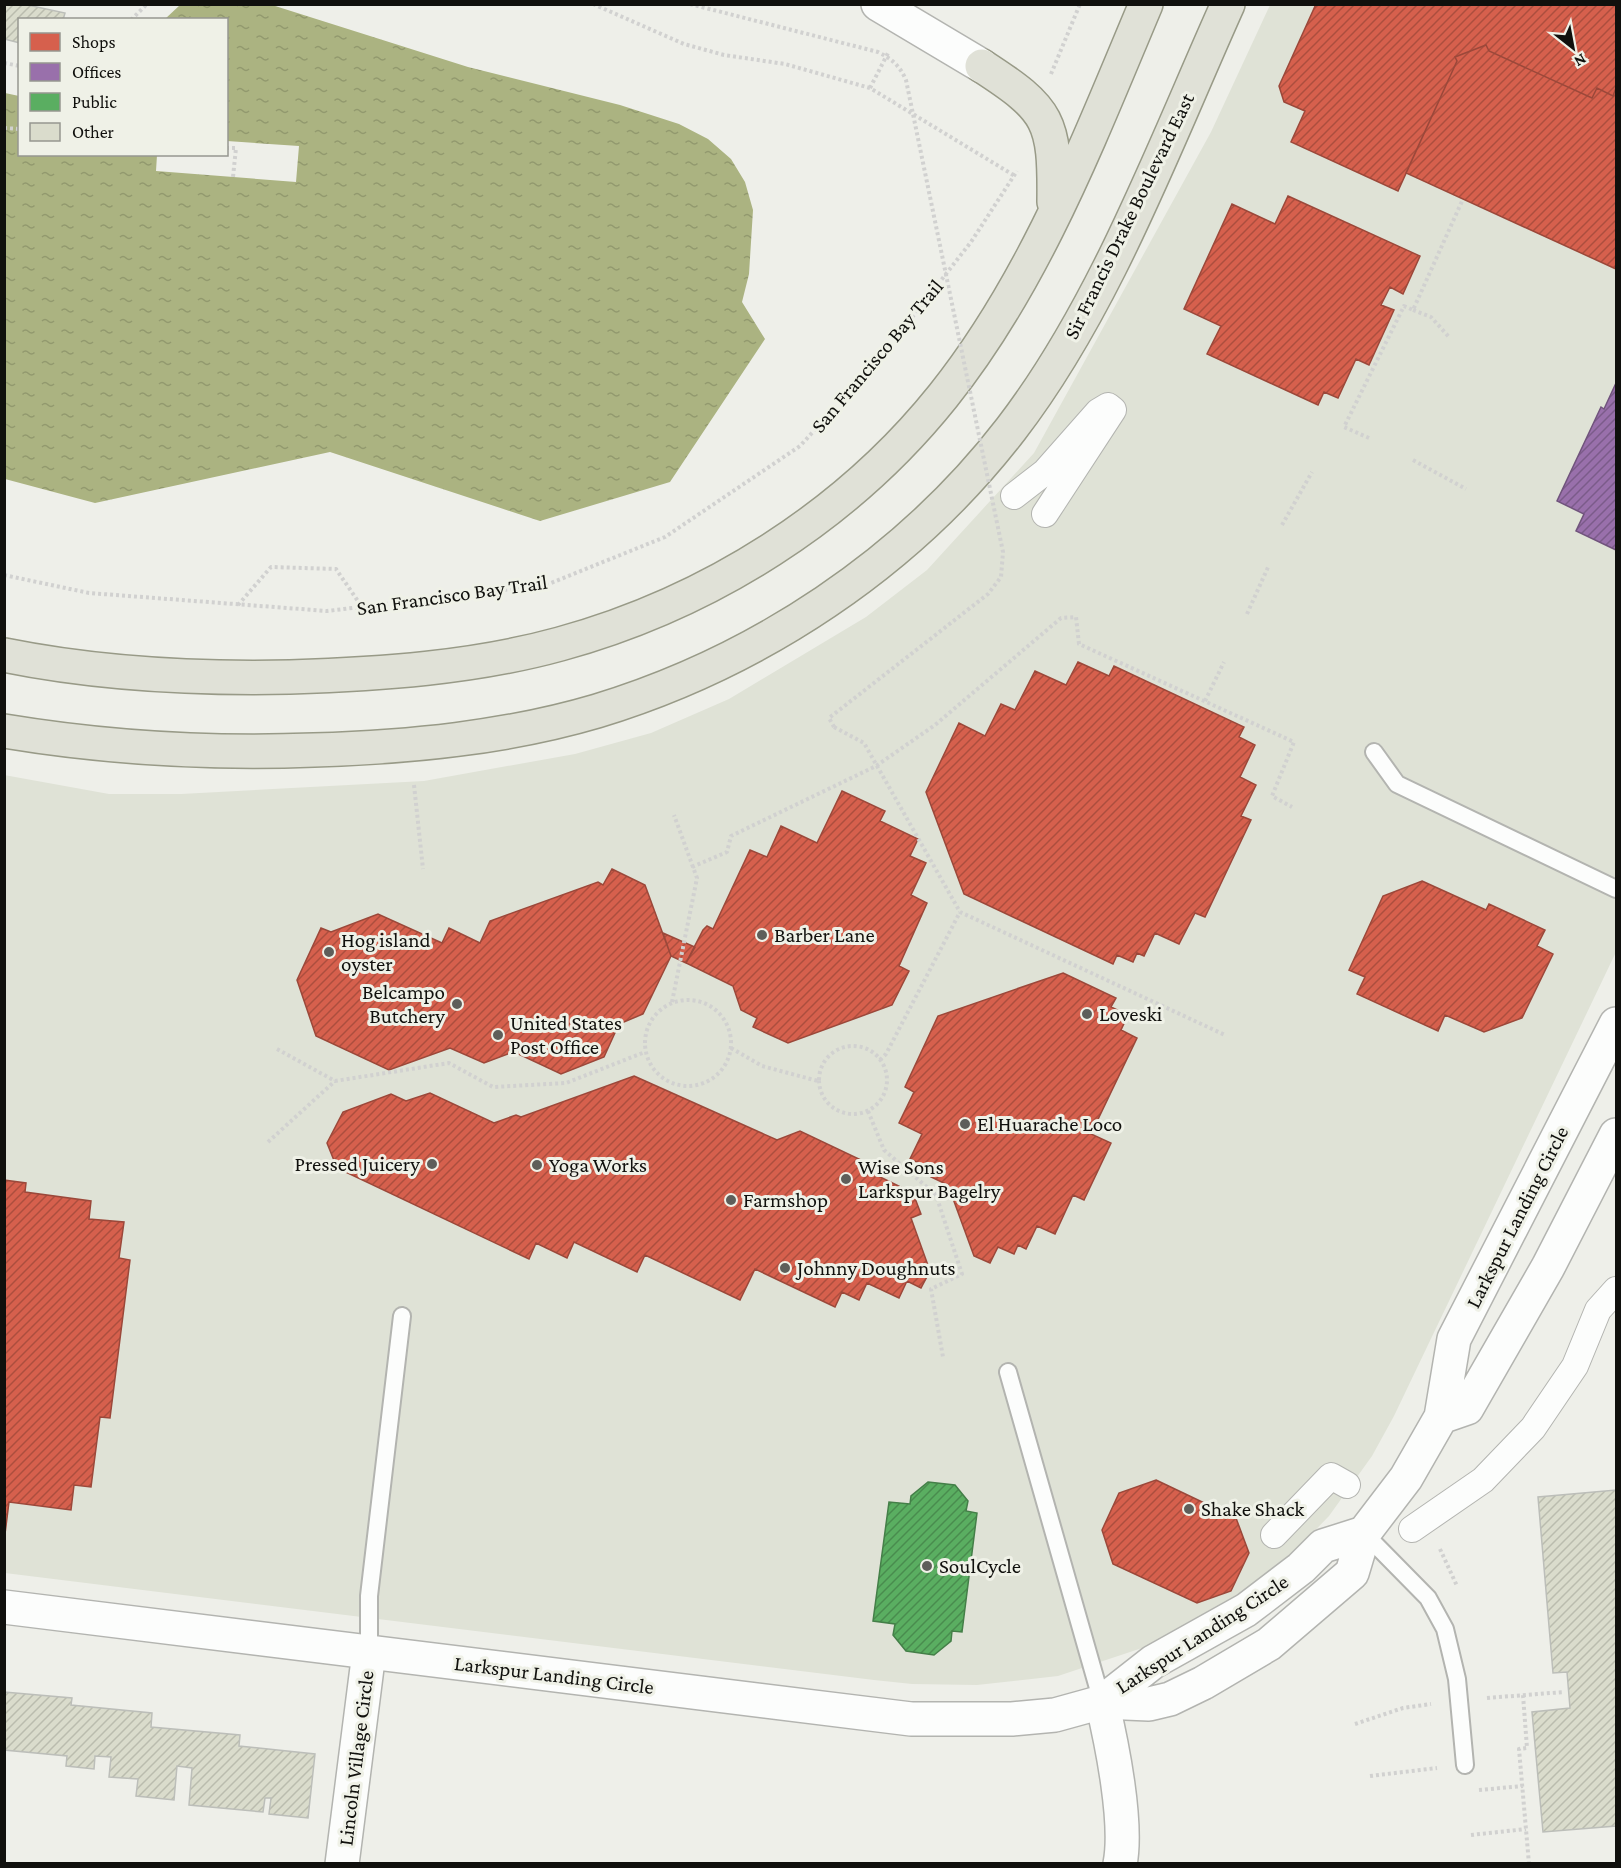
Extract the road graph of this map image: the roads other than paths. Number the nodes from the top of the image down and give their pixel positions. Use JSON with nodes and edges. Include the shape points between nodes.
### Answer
{"nodes":[{"id":1,"x":878,"y":4,"type":"edge"},
{"id":2,"x":1146,"y":4,"type":"edge"},
{"id":3,"x":1228,"y":4,"type":"edge"},
{"id":4,"x":1054,"y":213,"type":"junction"},
{"id":5,"x":1014,"y":496,"type":"dead end"},
{"id":6,"x":1045,"y":514,"type":"dead end"},
{"id":7,"x":4,"y":655,"type":"edge"},
{"id":8,"x":4,"y":731,"type":"edge"},
{"id":9,"x":1374,"y":752,"type":"dead end"},
{"id":10,"x":1617,"y":889,"type":"edge"},
{"id":11,"x":1617,"y":1024,"type":"edge"},
{"id":12,"x":1617,"y":1135,"type":"edge"},
{"id":13,"x":1617,"y":1290,"type":"edge"},
{"id":14,"x":402,"y":1316,"type":"dead end"},
{"id":15,"x":1008,"y":1372,"type":"dead end"},
{"id":16,"x":1441,"y":1417,"type":"junction"},
{"id":17,"x":1347,"y":1485,"type":"dead end"},
{"id":18,"x":1412,"y":1529,"type":"dead end"},
{"id":19,"x":1364,"y":1533,"type":"junction"},
{"id":20,"x":1274,"y":1535,"type":"dead end"},
{"id":21,"x":4,"y":1607,"type":"edge"},
{"id":22,"x":369,"y":1652,"type":"junction"},
{"id":23,"x":1102,"y":1702,"type":"junction"},
{"id":24,"x":1465,"y":1765,"type":"road end"},
{"id":25,"x":342,"y":1863,"type":"edge"},
{"id":26,"x":1120,"y":1863,"type":"edge"}],
"edges":[{"from":1,"to":4,"type":"main road","via":[[982,66],[1030,100],[1048,128],[1054,167]]},
{"from":2,"to":4,"type":"main road"},
{"from":3,"to":8,"type":"main road","name":"Sir Francis Drake Boulevard East","via":[[1101,283],[1059,358],[1012,428],[956,492],[894,550],[825,602],[752,648],[674,684],[594,712],[426,743],[328,750],[211,751],[85,742]]},
{"from":4,"to":7,"type":"main road","via":[[1015,288],[971,359],[888,458],[789,538],[716,582],[640,618],[517,654],[433,668],[350,675],[181,676],[95,669]]},
{"from":5,"to":6,"type":"street","via":[[1045,472],[1098,412],[1108,406],[1113,410]]},
{"from":9,"to":10,"type":"lane","via":[[1397,784]]},
{"from":11,"to":16,"type":"main road","name":"Larkspur Landing Circle","via":[[1454,1339]]},
{"from":12,"to":16,"type":"main road","via":[[1548,1267],[1467,1408]]},
{"from":13,"to":18,"type":"street","via":[[1598,1310],[1575,1366],[1533,1428],[1484,1480]]},
{"from":14,"to":22,"type":"lane","via":[[369,1596]]},
{"from":15,"to":23,"type":"lane"},
{"from":16,"to":19,"type":"main road","name":"Larkspur Landing Circle","via":[[1406,1478]]},
{"from":17,"to":20,"type":"street","via":[[1331,1476]]},
{"from":19,"to":23,"type":"main road","name":"Larkspur Landing Circle","via":[[1323,1546],[1246,1610],[1145,1667]]},
{"from":19,"to":24,"type":"lane","via":[[1428,1598],[1445,1629],[1456,1679]]},
{"from":21,"to":22,"type":"main road","name":"Larkspur Landing Circle"},
{"from":22,"to":23,"type":"main road","name":"Larkspur Landing Circle","via":[[911,1719],[1012,1719],[1055,1714]]},
{"from":22,"to":25,"type":"main road","name":"Lincoln Village Circle"},
{"from":23,"to":26,"type":"main road","via":[[1124,1845]]}]}
